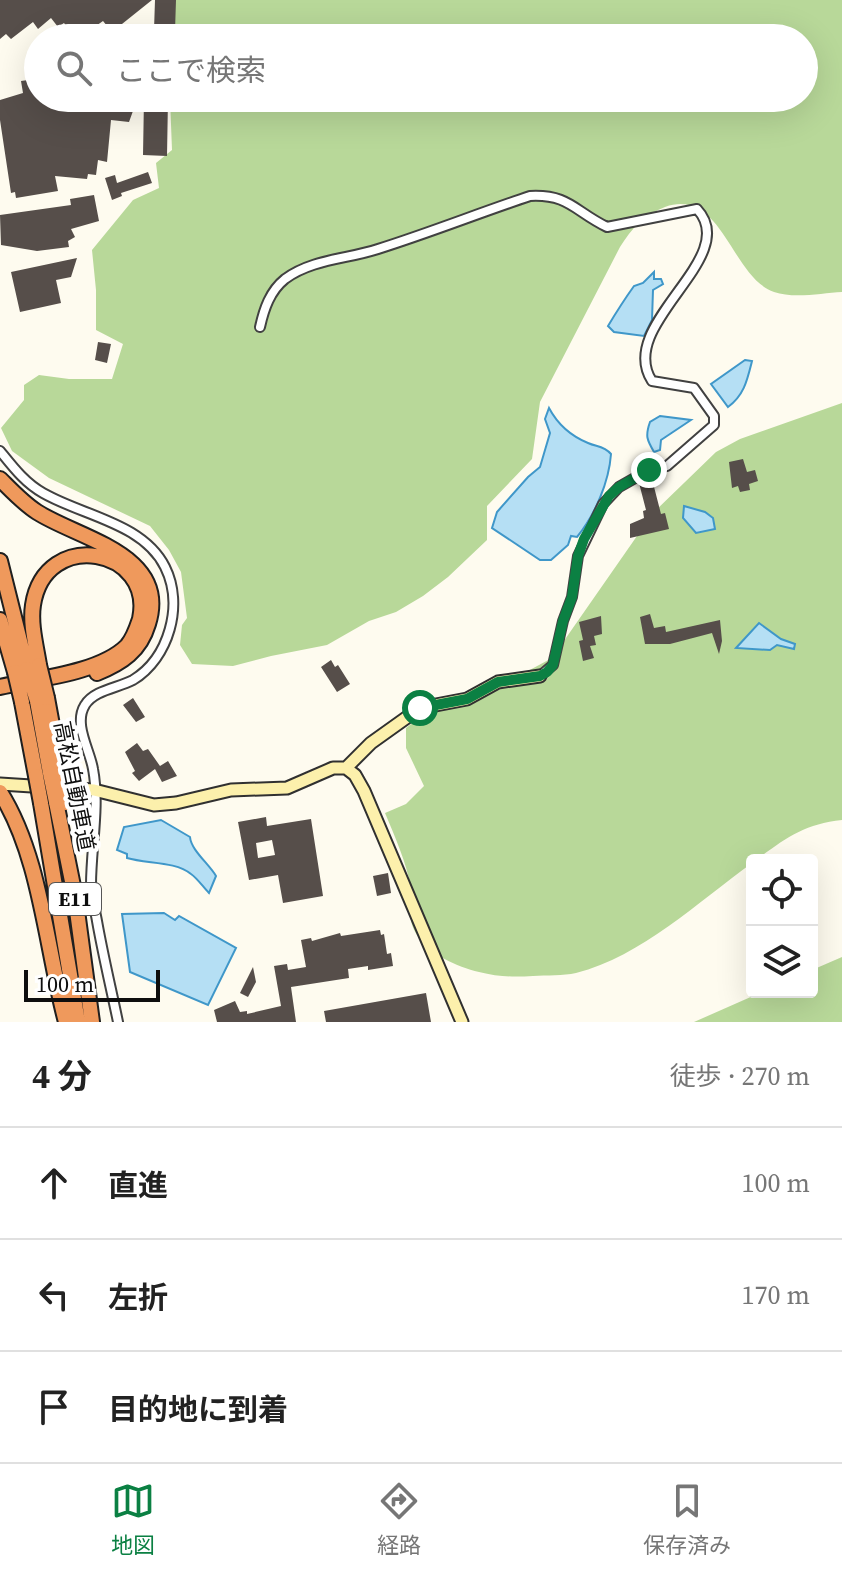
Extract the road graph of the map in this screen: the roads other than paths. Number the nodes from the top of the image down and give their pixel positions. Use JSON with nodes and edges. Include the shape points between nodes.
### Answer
{"nodes":[{"id":1,"x":260,"y":327,"type":"dead end"},
{"id":2,"x":0,"y":451,"type":"edge"},
{"id":3,"x":0,"y":479,"type":"edge"},
{"id":4,"x":0,"y":561,"type":"edge"},
{"id":5,"x":0,"y":620,"type":"edge"},
{"id":6,"x":27,"y":669,"type":"junction"},
{"id":7,"x":540,"y":676,"type":"joint"},
{"id":8,"x":0,"y":687,"type":"edge"},
{"id":9,"x":0,"y":695,"type":"edge"},
{"id":10,"x":35,"y":700,"type":"junction"},
{"id":11,"x":346,"y":768,"type":"junction"},
{"id":12,"x":49,"y":774,"type":"junction"},
{"id":13,"x":94,"y":790,"type":"junction"},
{"id":14,"x":1,"y":791,"type":"edge"},
{"id":15,"x":54,"y":803,"type":"junction"},
{"id":16,"x":74,"y":997,"type":"junction"},
{"id":17,"x":66,"y":1022,"type":"edge"},
{"id":18,"x":78,"y":1022,"type":"edge"},
{"id":19,"x":92,"y":1022,"type":"edge"},
{"id":20,"x":118,"y":1022,"type":"edge"},
{"id":21,"x":462,"y":1022,"type":"edge"}],
"edges":[{"from":1,"to":7,"type":"street","via":[[273,293],[301,270],[376,250],[530,196],[567,201],[607,227],[684,210],[697,209],[704,216],[706,244],[659,317],[644,363],[652,381],[694,388],[714,416],[714,425],[667,466],[619,487],[603,504],[578,556],[553,665]]},
{"from":2,"to":13,"type":"street","via":[[40,491],[132,532],[149,545],[173,589],[170,632],[150,665],[85,704],[82,732]]},
{"from":3,"to":9,"type":"highway","via":[[38,512],[128,558],[143,577],[151,600],[144,638],[116,666]]},
{"from":4,"to":6,"type":"highway","number":"E11"},
{"from":5,"to":6,"type":"highway","number":"E11"},
{"from":6,"to":8,"type":"highway","via":[[33,607],[48,571],[80,554],[114,561],[130,574],[140,593],[141,611],[127,646],[86,667]]},
{"from":6,"to":10,"type":"highway","bridge":true},
{"from":6,"to":10,"type":"highway","number":"E11","bridge":true},
{"from":7,"to":11,"type":"street","via":[[498,682],[467,699],[420,708]]},
{"from":10,"to":12,"type":"highway"},
{"from":10,"to":12,"type":"highway","name":"高松自動車道","number":"E11"},
{"from":11,"to":13,"type":"street","via":[[333,768],[287,788],[231,790],[154,805]]},
{"from":11,"to":21,"type":"street","via":[[364,791]]},
{"from":12,"to":15,"type":"highway","name":"高松自動車道","number":"E11","bridge":true},
{"from":12,"to":15,"type":"highway","bridge":true},
{"from":13,"to":14,"type":"street"},
{"from":13,"to":20,"type":"street","via":[[91,887]]},
{"from":14,"to":16,"type":"highway","via":[[20,831]]},
{"from":15,"to":16,"type":"highway","name":"高松自動車道","number":"E11"},
{"from":15,"to":16,"type":"highway","name":"高松自動車道","number":"E11","via":[[75,896]]},
{"from":16,"to":17,"type":"highway"},
{"from":16,"to":18,"type":"highway","name":"高松自動車道","number":"E11"},
{"from":16,"to":19,"type":"highway","name":"高松自動車道","number":"E11"}]}
